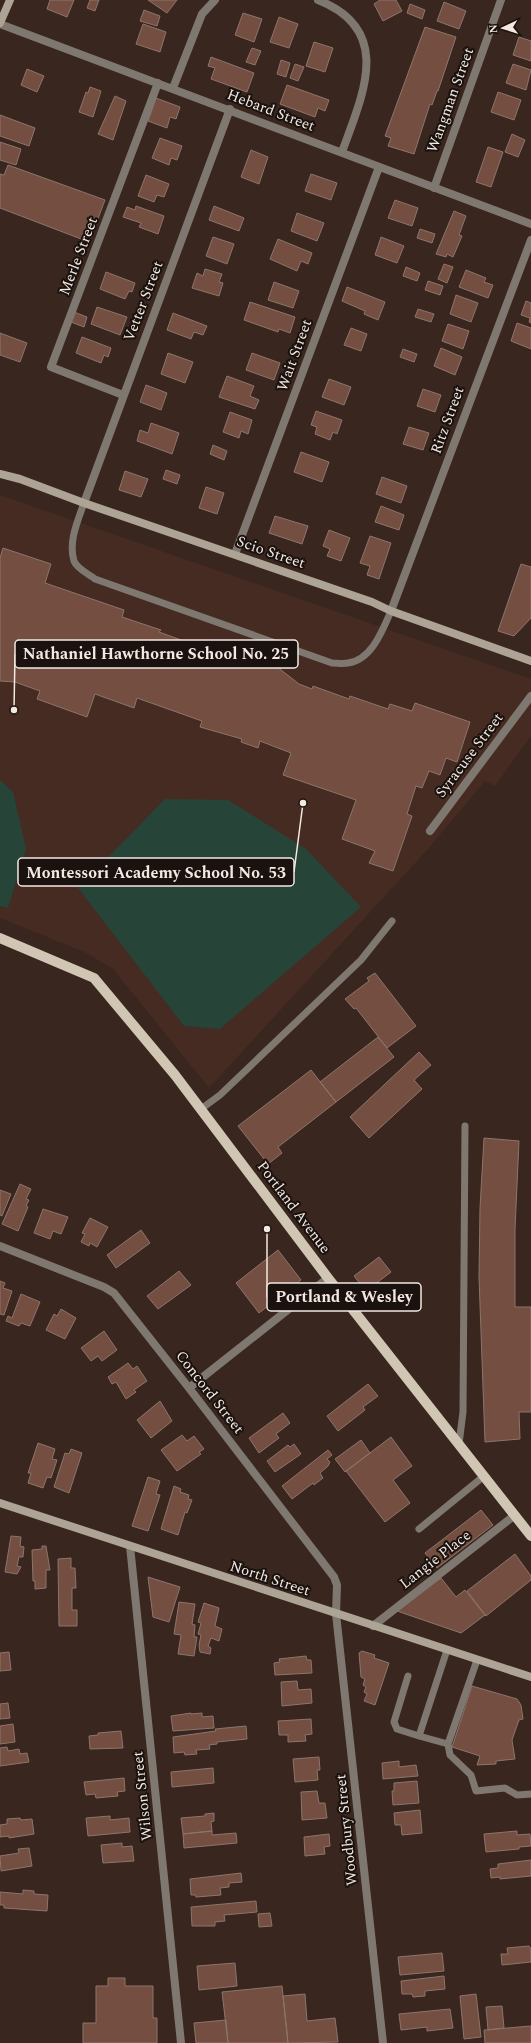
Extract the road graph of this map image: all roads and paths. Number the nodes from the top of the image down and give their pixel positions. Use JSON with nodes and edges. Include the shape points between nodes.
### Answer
{"nodes":[{"id":1,"x":10,"y":0,"type":"edge"},
{"id":2,"x":215,"y":0,"type":"edge"},
{"id":3,"x":318,"y":0,"type":"edge"},
{"id":4,"x":501,"y":0,"type":"edge"},
{"id":5,"x":0,"y":24,"type":"edge"},
{"id":6,"x":158,"y":83,"type":"junction"},
{"id":7,"x":173,"y":88,"type":"junction"},
{"id":8,"x":230,"y":110,"type":"junction"},
{"id":9,"x":342,"y":152,"type":"junction"},
{"id":10,"x":380,"y":167,"type":"junction"},
{"id":11,"x":434,"y":188,"type":"junction"},
{"id":12,"x":531,"y":224,"type":"edge"},
{"id":13,"x":531,"y":240,"type":"edge"},
{"id":14,"x":123,"y":395,"type":"junction"},
{"id":15,"x":0,"y":474,"type":"edge"},
{"id":16,"x":84,"y":503,"type":"junction"},
{"id":17,"x":235,"y":554,"type":"junction"},
{"id":18,"x":391,"y":611,"type":"junction"},
{"id":19,"x":531,"y":661,"type":"edge"},
{"id":20,"x":531,"y":696,"type":"edge"},
{"id":21,"x":430,"y":831,"type":"dead end"},
{"id":22,"x":392,"y":921,"type":"dead end"},
{"id":23,"x":0,"y":938,"type":"edge"},
{"id":24,"x":201,"y":1109,"type":"junction"},
{"id":25,"x":465,"y":1126,"type":"dead end"},
{"id":26,"x":0,"y":1246,"type":"edge"},
{"id":27,"x":328,"y":1278,"type":"junction"},
{"id":28,"x":189,"y":1388,"type":"junction"},
{"id":29,"x":459,"y":1444,"type":"junction"},
{"id":30,"x":484,"y":1476,"type":"junction"},
{"id":31,"x":0,"y":1503,"type":"edge"},
{"id":32,"x":515,"y":1515,"type":"junction"},
{"id":33,"x":419,"y":1529,"type":"dead end"},
{"id":34,"x":531,"y":1536,"type":"edge"},
{"id":35,"x":130,"y":1546,"type":"junction"},
{"id":36,"x":336,"y":1614,"type":"junction"},
{"id":37,"x":372,"y":1626,"type":"junction"},
{"id":38,"x":448,"y":1650,"type":"junction"},
{"id":39,"x":477,"y":1660,"type":"junction"},
{"id":40,"x":408,"y":1676,"type":"dead end"},
{"id":41,"x":531,"y":1678,"type":"edge"},
{"id":42,"x":419,"y":1736,"type":"junction"},
{"id":43,"x":448,"y":1744,"type":"junction"},
{"id":44,"x":531,"y":1794,"type":"edge"},
{"id":45,"x":182,"y":2043,"type":"edge"},
{"id":46,"x":383,"y":2043,"type":"edge"}],
"edges":[{"from":1,"to":5,"type":"street"},
{"from":2,"to":7,"type":"street","via":[[202,14]]},
{"from":3,"to":9,"type":"street","via":[[348,18],[361,38],[367,61],[364,89]]},
{"from":4,"to":11,"type":"street","name":"Wangman Street"},
{"from":5,"to":6,"type":"street","name":"Hebard Street"},
{"from":6,"to":7,"type":"street","name":"Hebard Street"},
{"from":6,"to":14,"type":"street","name":"Merle Street","via":[[51,367]]},
{"from":7,"to":8,"type":"street","name":"Hebard Street"},
{"from":8,"to":9,"type":"street","name":"Hebard Street"},
{"from":8,"to":14,"type":"street","name":"Vetter Street"},
{"from":9,"to":10,"type":"street","name":"Hebard Street"},
{"from":10,"to":11,"type":"street","name":"Hebard Street"},
{"from":10,"to":17,"type":"street","name":"Wait Street"},
{"from":11,"to":12,"type":"street","name":"Hebard Street"},
{"from":13,"to":18,"type":"street","name":"Ritz Street"},
{"from":14,"to":16,"type":"street","name":"Vetter Street"},
{"from":15,"to":16,"type":"street","name":"Scio Street"},
{"from":16,"to":17,"type":"street","name":"Scio Street"},
{"from":16,"to":18,"type":"lane","via":[[72,545],[74,561],[95,579],[332,663],[350,663],[365,655],[379,638]]},
{"from":17,"to":18,"type":"street","name":"Scio Street"},
{"from":18,"to":19,"type":"street","name":"Scio Street"},
{"from":20,"to":21,"type":"street","name":"Syracuse Street"},
{"from":22,"to":24,"type":"lane","via":[[361,960]]},
{"from":23,"to":24,"type":"main road","name":"Portland Avenue","via":[[94,978]]},
{"from":24,"to":27,"type":"main road","name":"Portland Avenue"},
{"from":25,"to":29,"type":"lane","via":[[463,1412]]},
{"from":26,"to":28,"type":"street","name":"Concord Street","via":[[114,1293]]},
{"from":27,"to":28,"type":"street"},
{"from":27,"to":29,"type":"main road","name":"Portland Avenue"},
{"from":28,"to":36,"type":"street","name":"Concord Street","via":[[330,1570],[337,1585]]},
{"from":29,"to":30,"type":"main road","name":"Portland Avenue"},
{"from":30,"to":32,"type":"main road","name":"Portland Avenue"},
{"from":30,"to":33,"type":"lane"},
{"from":31,"to":35,"type":"street","name":"North Street"},
{"from":32,"to":34,"type":"main road","name":"Portland Avenue"},
{"from":32,"to":37,"type":"street","name":"Langie Place"},
{"from":35,"to":36,"type":"street","name":"North Street"},
{"from":35,"to":45,"type":"street","name":"Wilson Street"},
{"from":36,"to":37,"type":"street","name":"North Street"},
{"from":36,"to":46,"type":"street","name":"Woodbury Street"},
{"from":37,"to":38,"type":"street","name":"North Street"},
{"from":38,"to":39,"type":"street","name":"North Street"},
{"from":38,"to":42,"type":"lane"},
{"from":39,"to":41,"type":"street","name":"North Street"},
{"from":39,"to":43,"type":"lane"},
{"from":40,"to":42,"type":"lane","via":[[394,1722],[397,1729]]},
{"from":42,"to":43,"type":"lane"},
{"from":43,"to":44,"type":"lane","via":[[450,1755],[471,1775],[476,1791],[505,1788],[517,1795]]}]}
